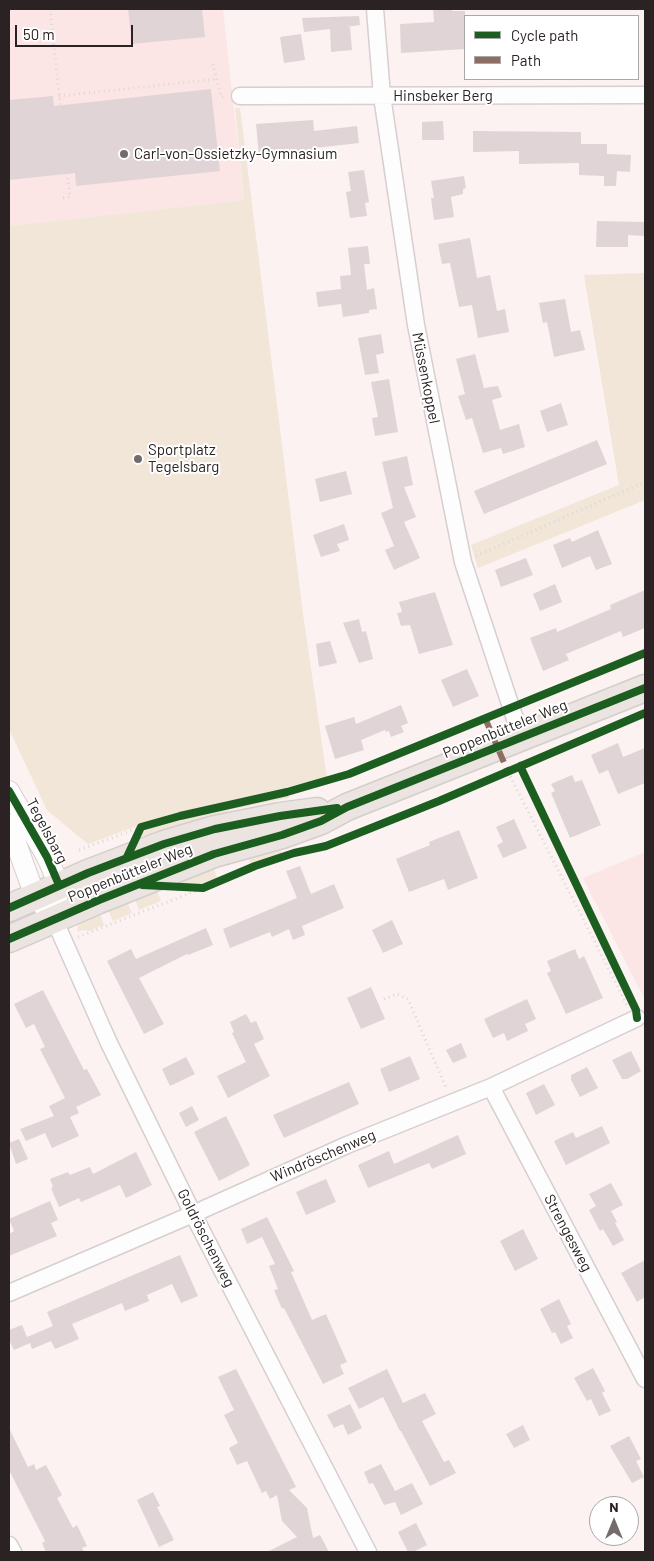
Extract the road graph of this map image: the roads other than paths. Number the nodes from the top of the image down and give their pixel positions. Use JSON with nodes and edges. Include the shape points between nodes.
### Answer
{"nodes":[{"id":1,"x":375,"y":9,"type":"edge"},
{"id":2,"x":645,"y":95,"type":"edge"},
{"id":3,"x":240,"y":96,"type":"road end"},
{"id":4,"x":382,"y":96,"type":"junction"},
{"id":5,"x":645,"y":688,"type":"edge"},
{"id":6,"x":521,"y":737,"type":"junction"},
{"id":7,"x":9,"y":790,"type":"edge"},
{"id":8,"x":347,"y":807,"type":"junction"},
{"id":9,"x":9,"y":824,"type":"edge"},
{"id":10,"x":59,"y":885,"type":"junction"},
{"id":11,"x":35,"y":896,"type":"junction"},
{"id":12,"x":9,"y":908,"type":"edge"},
{"id":13,"x":59,"y":930,"type":"junction"},
{"id":14,"x":9,"y":939,"type":"edge"},
{"id":15,"x":637,"y":1018,"type":"road end"},
{"id":16,"x":491,"y":1087,"type":"junction"},
{"id":17,"x":193,"y":1214,"type":"junction"},
{"id":18,"x":9,"y":1293,"type":"edge"},
{"id":19,"x":645,"y":1379,"type":"edge"},
{"id":20,"x":9,"y":1545,"type":"edge"},
{"id":21,"x":13,"y":1552,"type":"edge"},
{"id":22,"x":368,"y":1552,"type":"edge"}],
"edges":[{"from":1,"to":4,"type":"street","name":"Müssenkoppel"},
{"from":2,"to":4,"type":"street","name":"Hinsbeker Berg"},
{"from":3,"to":4,"type":"street","name":"Hinsbeker Berg"},
{"from":4,"to":6,"type":"street","name":"Müssenkoppel","via":[[416,324],[463,562]]},
{"from":5,"to":6,"type":"main road","name":"Poppenbütteler Weg"},
{"from":6,"to":8,"type":"main road","name":"Poppenbütteler Weg"},
{"from":7,"to":10,"type":"street","name":"Tegelsbarg"},
{"from":8,"to":10,"type":"main road","name":"Poppenbütteler Weg","via":[[215,829],[127,857]]},
{"from":8,"to":13,"type":"main road","name":"Poppenbütteler Weg","via":[[282,835],[214,854]]},
{"from":9,"to":11,"type":"street","name":"Tegelsbarg"},
{"from":10,"to":11,"type":"main road","name":"Poppenbütteler Weg"},
{"from":10,"to":13,"type":"street","name":"Tegelsbarg"},
{"from":11,"to":12,"type":"main road","name":"Poppenbütteler Weg"},
{"from":11,"to":13,"type":"street","name":"Tegelsbarg"},
{"from":13,"to":14,"type":"main road","name":"Poppenbütteler Weg"},
{"from":13,"to":17,"type":"street","name":"Goldröschenweg","via":[[109,1043]]},
{"from":15,"to":16,"type":"street","name":"Windröschenweg"},
{"from":16,"to":17,"type":"street","name":"Windröschenweg","via":[[347,1145]]},
{"from":16,"to":19,"type":"street","name":"Strengesweg"},
{"from":17,"to":18,"type":"street","name":"Windröschenweg"},
{"from":17,"to":22,"type":"street","name":"Goldröschenweg"},
{"from":20,"to":21,"type":"street"}]}
